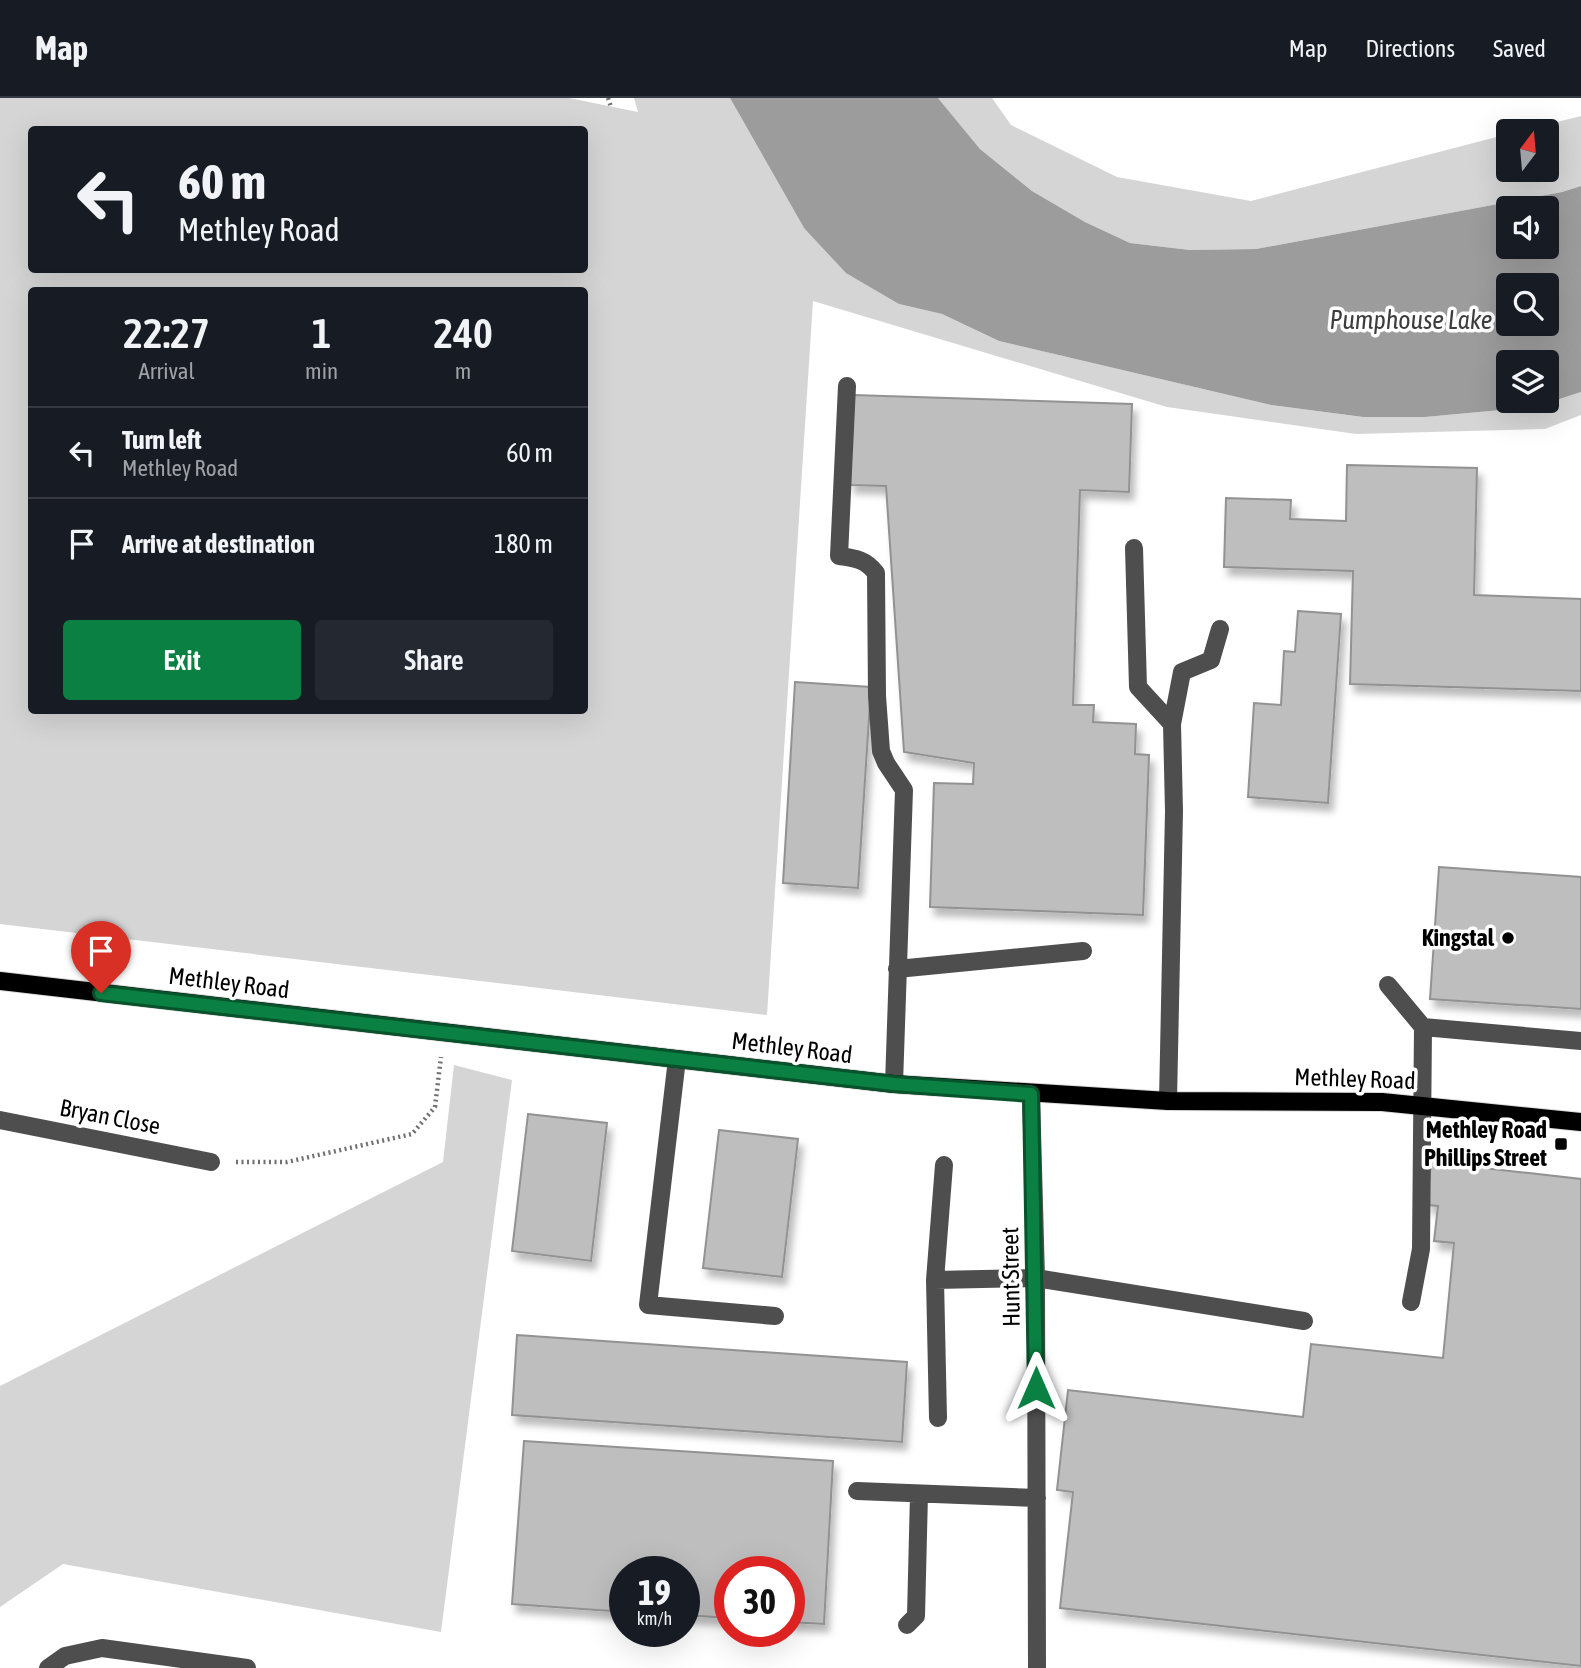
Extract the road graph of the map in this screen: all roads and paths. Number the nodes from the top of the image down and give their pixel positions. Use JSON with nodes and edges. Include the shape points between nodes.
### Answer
{"nodes":[{"id":1,"x":608,"y":98,"type":"edge"},
{"id":2,"x":611,"y":107,"type":"dead end"},
{"id":3,"x":846,"y":386,"type":"dead end"},
{"id":4,"x":1134,"y":548,"type":"dead end"},
{"id":5,"x":1220,"y":629,"type":"dead end"},
{"id":6,"x":1172,"y":724,"type":"junction"},
{"id":7,"x":1083,"y":951,"type":"dead end"},
{"id":8,"x":897,"y":968,"type":"junction"},
{"id":9,"x":0,"y":981,"type":"edge"},
{"id":10,"x":1388,"y":985,"type":"dead end"},
{"id":11,"x":1423,"y":1027,"type":"junction"},
{"id":12,"x":444,"y":1032,"type":"junction"},
{"id":13,"x":1581,"y":1041,"type":"edge"},
{"id":14,"x":677,"y":1059,"type":"junction"},
{"id":15,"x":894,"y":1084,"type":"junction"},
{"id":16,"x":1031,"y":1094,"type":"junction"},
{"id":17,"x":1168,"y":1101,"type":"junction"},
{"id":18,"x":1423,"y":1106,"type":"junction"},
{"id":19,"x":0,"y":1121,"type":"edge"},
{"id":20,"x":1581,"y":1122,"type":"edge"},
{"id":21,"x":211,"y":1162,"type":"joint"},
{"id":22,"x":944,"y":1165,"type":"dead end"},
{"id":23,"x":1036,"y":1278,"type":"junction"},
{"id":24,"x":935,"y":1280,"type":"junction"},
{"id":25,"x":1411,"y":1302,"type":"dead end"},
{"id":26,"x":775,"y":1316,"type":"dead end"},
{"id":27,"x":1304,"y":1321,"type":"dead end"},
{"id":28,"x":938,"y":1418,"type":"dead end"},
{"id":29,"x":857,"y":1491,"type":"dead end"},
{"id":30,"x":919,"y":1494,"type":"junction"},
{"id":31,"x":1037,"y":1498,"type":"junction"},
{"id":32,"x":907,"y":1625,"type":"dead end"},
{"id":33,"x":48,"y":1668,"type":"edge"},
{"id":34,"x":247,"y":1668,"type":"edge"},
{"id":35,"x":1037,"y":1668,"type":"edge"}],
"edges":[{"from":1,"to":2,"type":"path"},
{"from":3,"to":8,"type":"street","via":[[839,556],[859,558],[876,573],[881,751],[904,790]]},
{"from":4,"to":6,"type":"street","via":[[1138,687]]},
{"from":5,"to":6,"type":"street","via":[[1211,660],[1182,671]]},
{"from":6,"to":17,"type":"street"},
{"from":7,"to":8,"type":"street"},
{"from":8,"to":15,"type":"street"},
{"from":9,"to":12,"type":"main road","name":"Methley Road"},
{"from":10,"to":11,"type":"street"},
{"from":11,"to":13,"type":"street"},
{"from":11,"to":18,"type":"street"},
{"from":12,"to":14,"type":"main road","name":"Methley Road"},
{"from":12,"to":21,"type":"path","via":[[435,1107],[412,1134],[287,1162]]},
{"from":14,"to":15,"type":"main road","name":"Methley Road"},
{"from":14,"to":26,"type":"street","via":[[648,1305]]},
{"from":15,"to":16,"type":"main road","name":"Methley Road"},
{"from":16,"to":17,"type":"main road","name":"Methley Road"},
{"from":16,"to":23,"type":"street","name":"Hunt Street"},
{"from":17,"to":18,"type":"main road","name":"Methley Road"},
{"from":18,"to":20,"type":"main road","name":"Methley Road"},
{"from":18,"to":25,"type":"street","via":[[1421,1249]]},
{"from":19,"to":21,"type":"street","name":"Bryan Close"},
{"from":22,"to":24,"type":"street"},
{"from":23,"to":24,"type":"street"},
{"from":23,"to":27,"type":"street"},
{"from":23,"to":31,"type":"street","name":"Hunt Street"},
{"from":24,"to":28,"type":"street"},
{"from":29,"to":30,"type":"street"},
{"from":30,"to":31,"type":"street"},
{"from":30,"to":32,"type":"street","via":[[916,1616]]},
{"from":31,"to":35,"type":"street","name":"Hunt Street"},
{"from":33,"to":34,"type":"street","via":[[65,1656],[102,1648]]}]}
